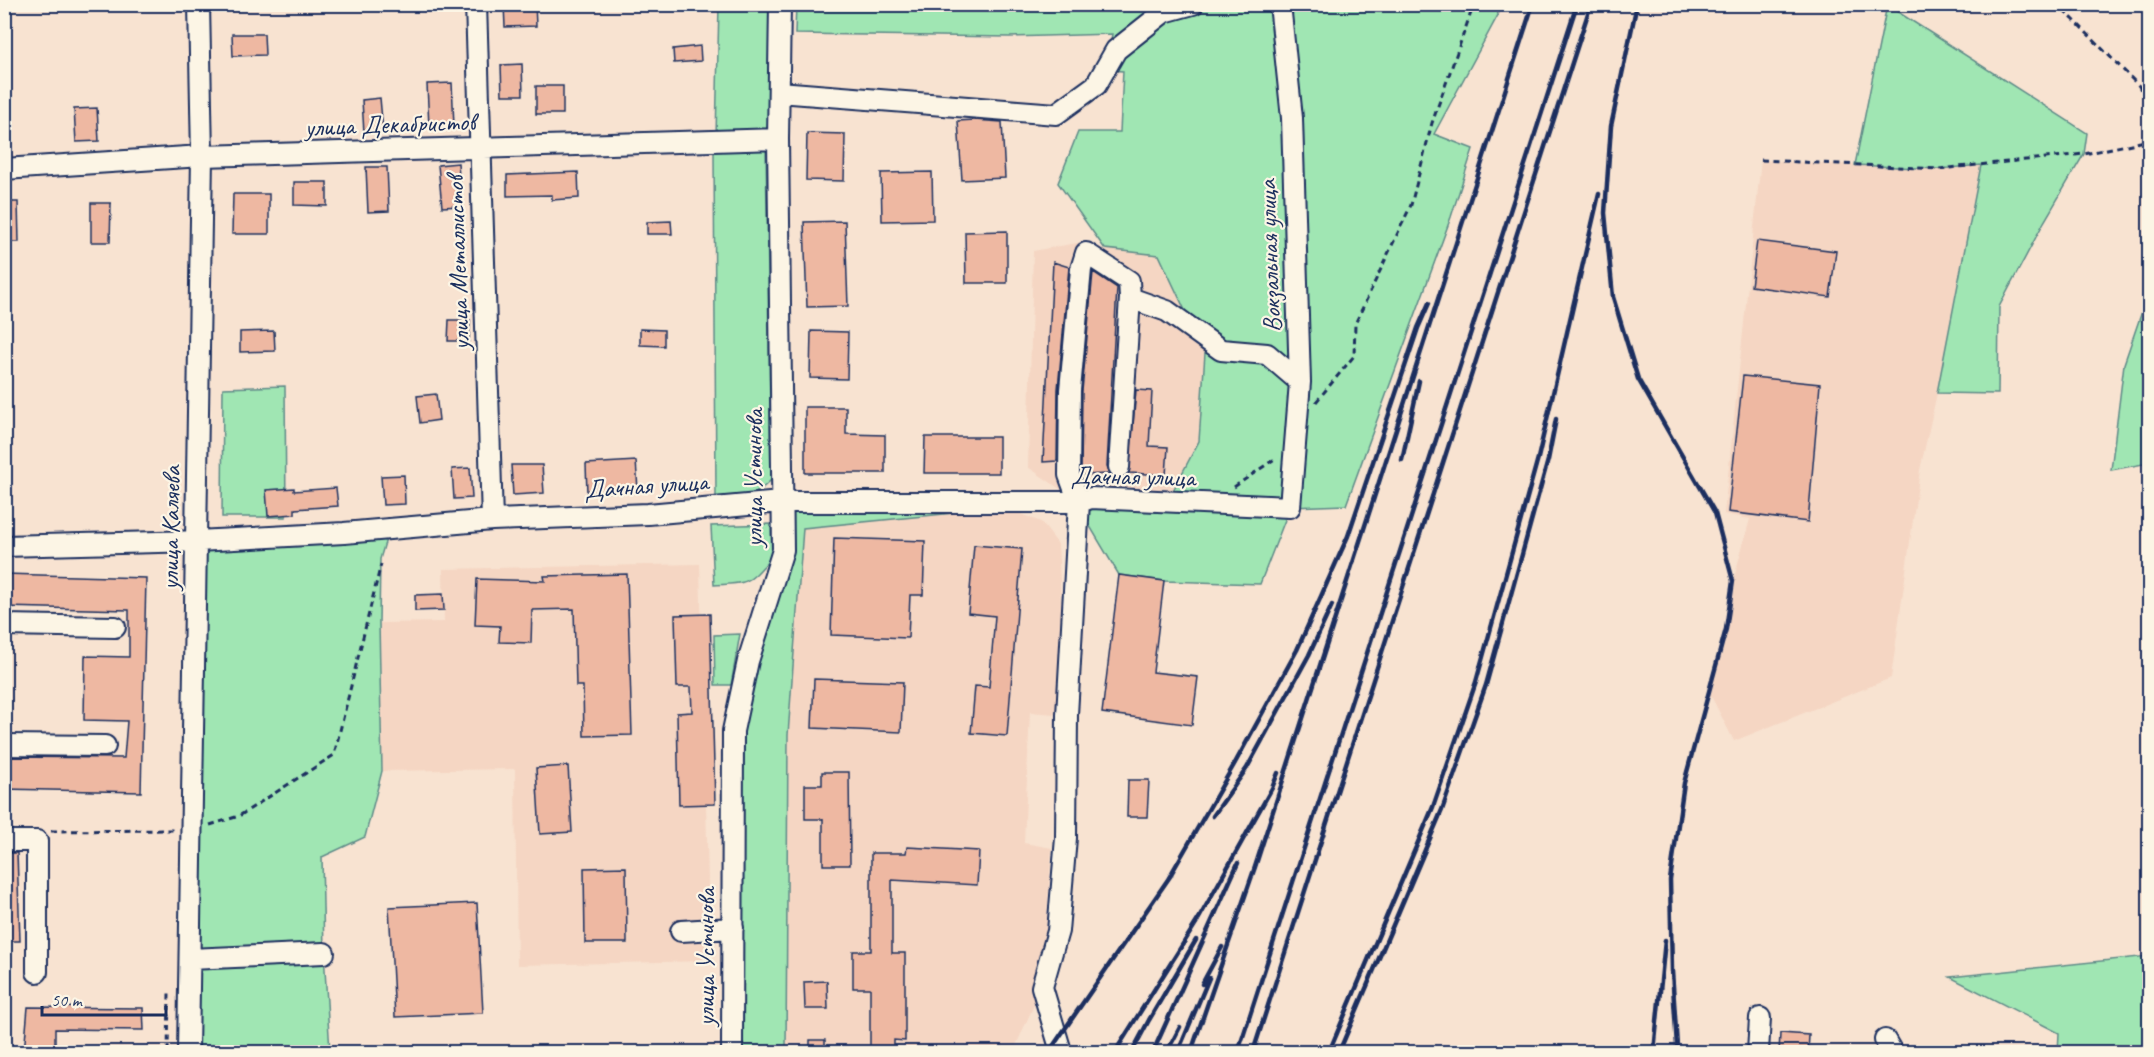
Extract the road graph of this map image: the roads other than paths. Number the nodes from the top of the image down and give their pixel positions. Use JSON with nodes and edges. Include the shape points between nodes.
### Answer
{"nodes":[{"id":1,"x":199,"y":4,"type":"edge"},
{"id":2,"x":476,"y":4,"type":"edge"},
{"id":3,"x":780,"y":4,"type":"edge"},
{"id":4,"x":1193,"y":4,"type":"edge"},
{"id":5,"x":1280,"y":4,"type":"edge"},
{"id":6,"x":779,"y":92,"type":"junction"},
{"id":7,"x":778,"y":139,"type":"junction"},
{"id":8,"x":480,"y":149,"type":"junction"},
{"id":9,"x":202,"y":156,"type":"junction"},
{"id":10,"x":4,"y":169,"type":"edge"},
{"id":11,"x":1130,"y":298,"type":"junction"},
{"id":12,"x":1300,"y":382,"type":"junction"},
{"id":13,"x":1119,"y":467,"type":"dead end"},
{"id":14,"x":781,"y":502,"type":"junction"},
{"id":15,"x":1079,"y":502,"type":"junction"},
{"id":16,"x":1290,"y":507,"type":"joint"},
{"id":17,"x":492,"y":520,"type":"junction"},
{"id":18,"x":197,"y":541,"type":"junction"},
{"id":19,"x":4,"y":546,"type":"edge"},
{"id":20,"x":4,"y":625,"type":"edge"},
{"id":21,"x":115,"y":627,"type":"dead end"},
{"id":22,"x":4,"y":745,"type":"edge"},
{"id":23,"x":105,"y":746,"type":"dead end"},
{"id":24,"x":4,"y":841,"type":"edge"},
{"id":25,"x":732,"y":928,"type":"junction"},
{"id":26,"x":681,"y":931,"type":"dead end"},
{"id":27,"x":324,"y":953,"type":"dead end"},
{"id":28,"x":190,"y":959,"type":"junction"},
{"id":29,"x":37,"y":972,"type":"dead end"},
{"id":30,"x":1760,"y":1018,"type":"dead end"},
{"id":31,"x":1060,"y":1048,"type":"dead end"},
{"id":32,"x":188,"y":1053,"type":"edge"},
{"id":33,"x":732,"y":1053,"type":"edge"},
{"id":34,"x":1758,"y":1053,"type":"edge"}],
"edges":[{"from":1,"to":9,"type":"street","name":"улица Каляева"},
{"from":2,"to":8,"type":"street","name":"улица Металлистов"},
{"from":3,"to":6,"type":"street","name":"улица Устинова"},
{"from":4,"to":6,"type":"street","via":[[1164,12],[1116,50],[1096,85],[1056,114]]},
{"from":5,"to":12,"type":"street","name":"Вокзальная улица","via":[[1292,118]]},
{"from":6,"to":7,"type":"street","name":"улица Устинова"},
{"from":7,"to":8,"type":"street","name":"улица Декабристов"},
{"from":7,"to":14,"type":"street","name":"улица Устинова"},
{"from":8,"to":9,"type":"street","name":"улица Декабристов"},
{"from":8,"to":17,"type":"street","name":"улица Металлистов"},
{"from":9,"to":10,"type":"street","name":"улица Декабристов"},
{"from":9,"to":18,"type":"street","name":"улица Каляева"},
{"from":11,"to":12,"type":"street","via":[[1167,311],[1221,350],[1268,354]]},
{"from":11,"to":13,"type":"street"},
{"from":11,"to":15,"type":"street","via":[[1129,281],[1086,253],[1081,269],[1070,390],[1069,475]]},
{"from":12,"to":16,"type":"street","name":"Вокзальная улица"},
{"from":14,"to":15,"type":"street","name":"Дачная улица"},
{"from":14,"to":17,"type":"street","name":"Дачная улица","via":[[648,514]]},
{"from":14,"to":25,"type":"street","name":"улица Устинова","via":[[783,550],[747,661],[733,730]]},
{"from":15,"to":16,"type":"street","name":"Дачная улица","via":[[1091,498]]},
{"from":15,"to":31,"type":"street","via":[[1067,715],[1066,838],[1058,930],[1042,987]]},
{"from":17,"to":18,"type":"street","name":"Дачная улица"},
{"from":18,"to":19,"type":"street","name":"Дачная улица"},
{"from":18,"to":28,"type":"street","name":"улица Каляева"},
{"from":20,"to":21,"type":"street"},
{"from":22,"to":23,"type":"street"},
{"from":24,"to":29,"type":"street","via":[[37,841]]},
{"from":25,"to":26,"type":"street"},
{"from":25,"to":33,"type":"street","name":"улица Устинова"},
{"from":27,"to":28,"type":"street"},
{"from":28,"to":32,"type":"street","name":"улица Каляева"},
{"from":30,"to":34,"type":"street"}]}
